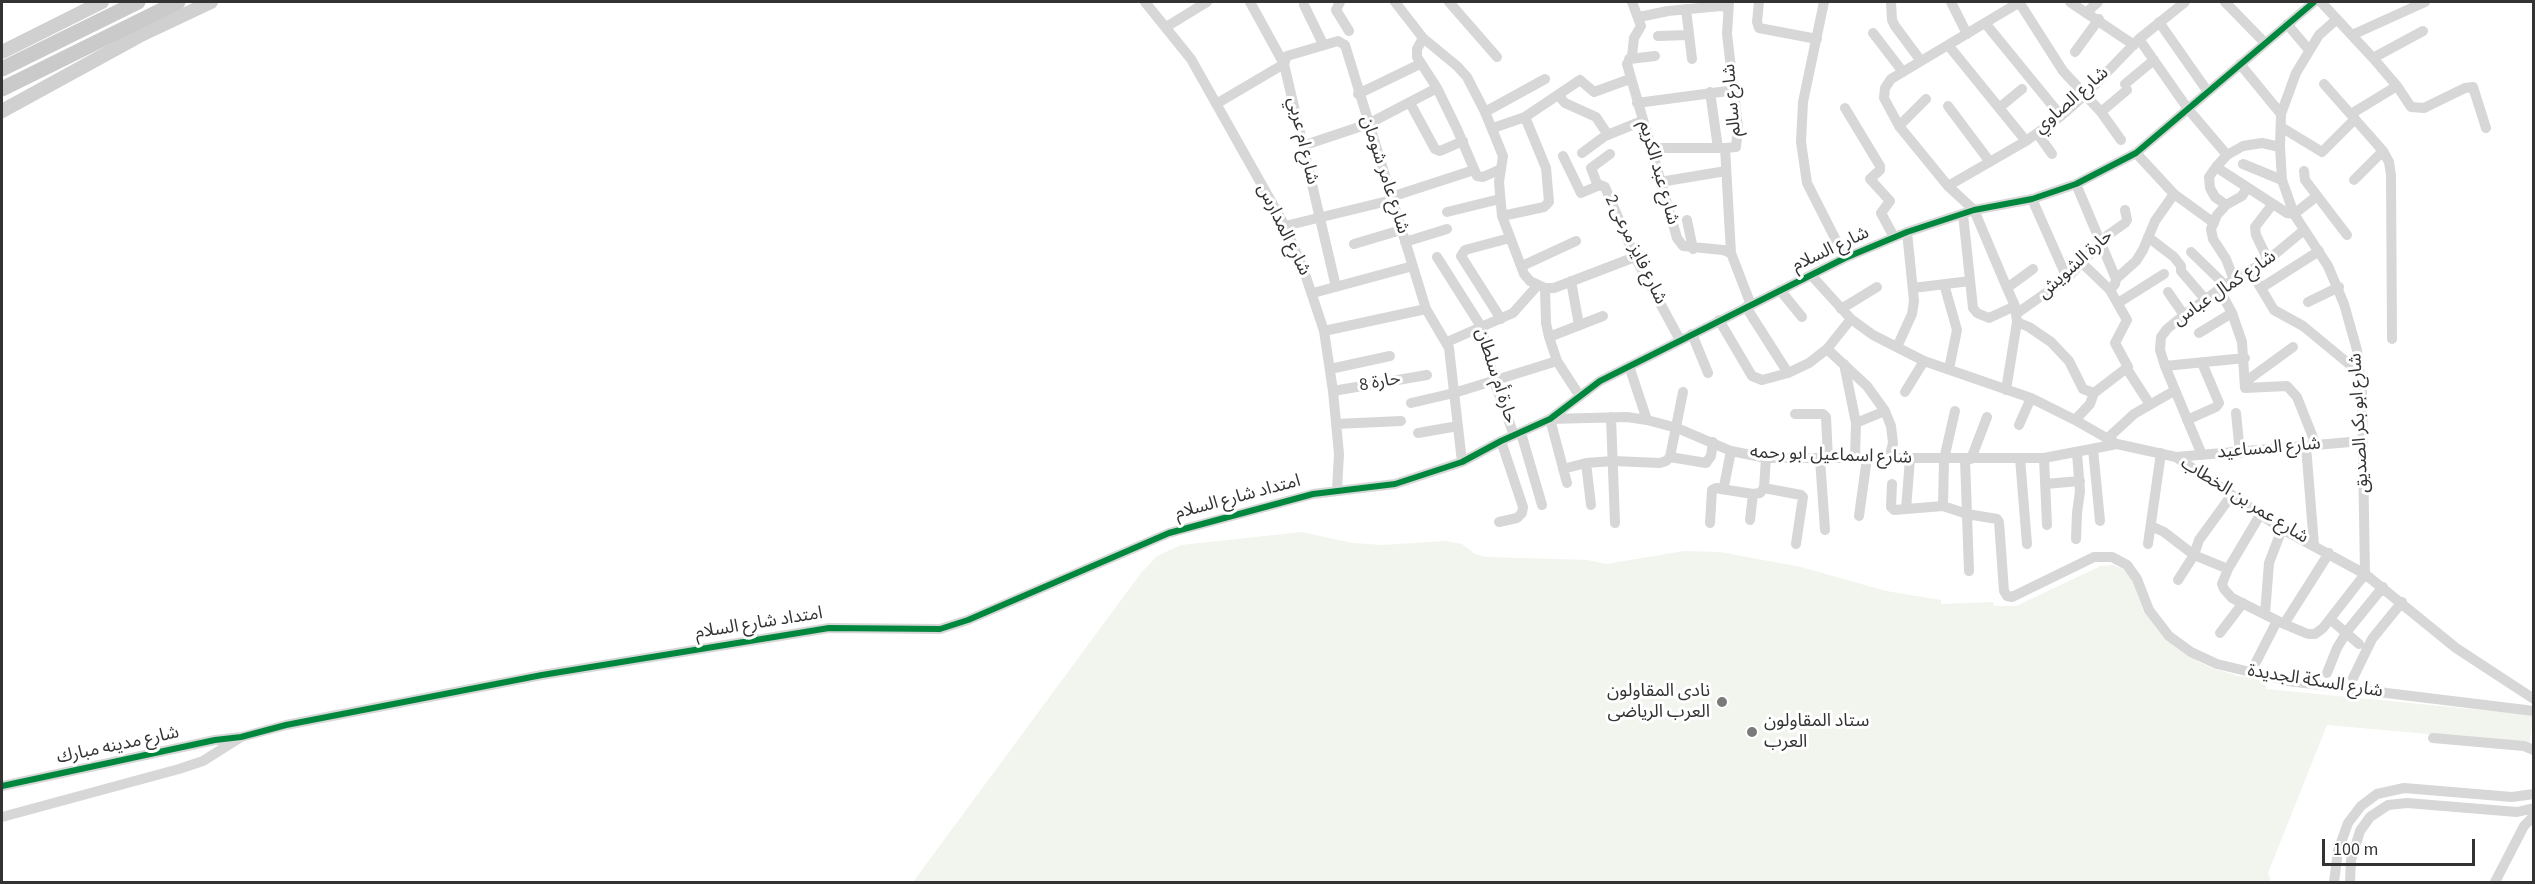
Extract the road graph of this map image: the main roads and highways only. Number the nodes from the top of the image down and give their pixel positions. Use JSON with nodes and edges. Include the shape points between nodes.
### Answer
{"nodes":[{"id":1,"x":102,"y":2,"type":"edge"},
{"id":2,"x":138,"y":2,"type":"edge"},
{"id":3,"x":178,"y":2,"type":"edge"},
{"id":4,"x":210,"y":2,"type":"edge"},
{"id":5,"x":2,"y":52,"type":"edge"},
{"id":6,"x":2,"y":69,"type":"edge"},
{"id":7,"x":2,"y":89,"type":"edge"},
{"id":8,"x":2,"y":111,"type":"edge"}],
"edges":[{"from":1,"to":5,"type":"main road"},
{"from":2,"to":6,"type":"main road"},
{"from":3,"to":7,"type":"main road"},
{"from":4,"to":8,"type":"main road"}]}
